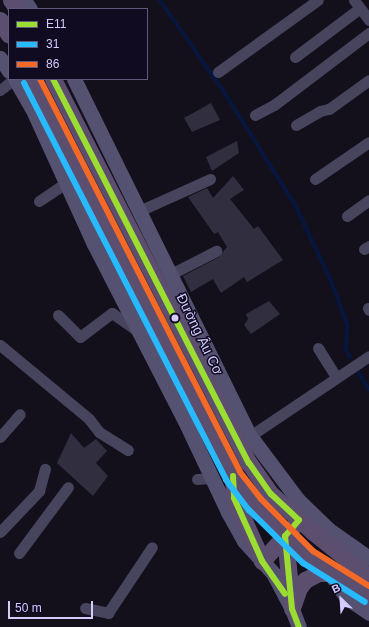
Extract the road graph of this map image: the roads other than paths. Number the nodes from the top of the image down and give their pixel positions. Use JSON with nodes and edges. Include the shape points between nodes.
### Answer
{"nodes":[{"id":1,"x":318,"y":0,"type":"edge"},
{"id":2,"x":357,"y":4,"type":"edge"},
{"id":3,"x":368,"y":18,"type":"edge"},
{"id":4,"x":369,"y":33,"type":"edge"},
{"id":5,"x":295,"y":57,"type":"dead end"},
{"id":6,"x":0,"y":58,"type":"edge"},
{"id":7,"x":8,"y":70,"type":"edge"},
{"id":8,"x":218,"y":72,"type":"dead end"},
{"id":9,"x":13,"y":80,"type":"edge"},
{"id":10,"x":15,"y":80,"type":"edge"},
{"id":11,"x":31,"y":80,"type":"edge"},
{"id":12,"x":55,"y":80,"type":"edge"},
{"id":13,"x":74,"y":80,"type":"edge"},
{"id":14,"x":369,"y":80,"type":"edge"},
{"id":15,"x":0,"y":90,"type":"edge"},
{"id":16,"x":256,"y":115,"type":"dead end"},
{"id":17,"x":296,"y":125,"type":"dead end"},
{"id":18,"x":369,"y":142,"type":"edge"},
{"id":19,"x":210,"y":179,"type":"dead end"},
{"id":20,"x":315,"y":179,"type":"dead end"},
{"id":21,"x":66,"y":183,"type":"junction"},
{"id":22,"x":108,"y":186,"type":"junction"},
{"id":23,"x":88,"y":195,"type":"junction"},
{"id":24,"x":369,"y":200,"type":"edge"},
{"id":25,"x":39,"y":201,"type":"dead end"},
{"id":26,"x":139,"y":211,"type":"junction"},
{"id":27,"x":347,"y":216,"type":"dead end"},
{"id":28,"x":216,"y":251,"type":"dead end"},
{"id":29,"x":170,"y":274,"type":"junction"},
{"id":30,"x":58,"y":315,"type":"dead end"},
{"id":31,"x":139,"y":332,"type":"junction"},
{"id":32,"x":0,"y":345,"type":"edge"},
{"id":33,"x":318,"y":348,"type":"dead end"},
{"id":34,"x":369,"y":356,"type":"edge"},
{"id":35,"x":336,"y":377,"type":"junction"},
{"id":36,"x":20,"y":414,"type":"dead end"},
{"id":37,"x":250,"y":436,"type":"junction"},
{"id":38,"x":0,"y":437,"type":"edge"},
{"id":39,"x":128,"y":450,"type":"dead end"},
{"id":40,"x":45,"y":469,"type":"dead end"},
{"id":41,"x":233,"y":476,"type":"junction"},
{"id":42,"x":213,"y":478,"type":"junction"},
{"id":43,"x":197,"y":479,"type":"dead end"},
{"id":44,"x":68,"y":487,"type":"dead end"},
{"id":45,"x":299,"y":520,"type":"junction"},
{"id":46,"x":0,"y":532,"type":"edge"},
{"id":47,"x":285,"y":536,"type":"junction"},
{"id":48,"x":152,"y":547,"type":"dead end"},
{"id":49,"x":19,"y":553,"type":"dead end"},
{"id":50,"x":369,"y":558,"type":"edge"},
{"id":51,"x":262,"y":561,"type":"junction"},
{"id":52,"x":330,"y":573,"type":"junction"},
{"id":53,"x":369,"y":576,"type":"edge"},
{"id":54,"x":369,"y":595,"type":"edge"},
{"id":55,"x":85,"y":608,"type":"dead end"},
{"id":56,"x":292,"y":609,"type":"junction"},
{"id":57,"x":369,"y":613,"type":"edge"},
{"id":58,"x":299,"y":627,"type":"edge"}],
"edges":[{"from":1,"to":8,"type":"street"},
{"from":2,"to":3,"type":"street"},
{"from":2,"to":5,"type":"street"},
{"from":4,"to":16,"type":"street","via":[[274,106]]},
{"from":6,"to":7,"type":"street"},
{"from":9,"to":15,"type":"street"},
{"from":10,"to":21,"type":"street","via":[[32,108]]},
{"from":11,"to":23,"type":"main road"},
{"from":12,"to":22,"type":"main road","name":"Đường Âu Cơ"},
{"from":13,"to":26,"type":"street","name":"Đường Âu Cơ"},
{"from":14,"to":17,"type":"street","via":[[329,109],[320,110]]},
{"from":18,"to":20,"type":"street"},
{"from":19,"to":26,"type":"street"},
{"from":21,"to":25,"type":"street"},
{"from":21,"to":31,"type":"street"},
{"from":22,"to":23,"type":"main road"},
{"from":22,"to":45,"type":"main road","name":"Đường Âu Cơ","via":[[249,463],[271,494]]},
{"from":23,"to":41,"type":"main road"},
{"from":24,"to":27,"type":"street"},
{"from":26,"to":29,"type":"street","name":"Đường Âu Cơ"},
{"from":28,"to":29,"type":"street"},
{"from":29,"to":37,"type":"street","name":"Đường Âu Cơ"},
{"from":30,"to":31,"type":"street","via":[[80,337],[112,313]]},
{"from":31,"to":42,"type":"street"},
{"from":32,"to":39,"type":"street","via":[[89,418],[107,439]]},
{"from":33,"to":35,"type":"street"},
{"from":34,"to":35,"type":"street"},
{"from":35,"to":37,"type":"street"},
{"from":36,"to":38,"type":"street"},
{"from":37,"to":50,"type":"street","name":"Đường Âu Cơ","via":[[298,500],[328,528]]},
{"from":40,"to":46,"type":"street","via":[[39,491]]},
{"from":41,"to":47,"type":"main road"},
{"from":41,"to":51,"type":"main road","via":[[234,498]]},
{"from":42,"to":43,"type":"street"},
{"from":42,"to":51,"type":"street","via":[[244,541]]},
{"from":44,"to":49,"type":"street"},
{"from":45,"to":47,"type":"main road"},
{"from":45,"to":53,"type":"main road","name":"Đường Âu Cơ"},
{"from":47,"to":51,"type":"main road"},
{"from":47,"to":52,"type":"main road"},
{"from":47,"to":56,"type":"main road"},
{"from":48,"to":55,"type":"street","via":[[108,613]]},
{"from":51,"to":56,"type":"street","via":[[273,573]]},
{"from":52,"to":54,"type":"main road"},
{"from":52,"to":56,"type":"main road","via":[[315,575],[301,584]]},
{"from":52,"to":57,"type":"street","via":[[347,598]]},
{"from":56,"to":58,"type":"street"}]}
